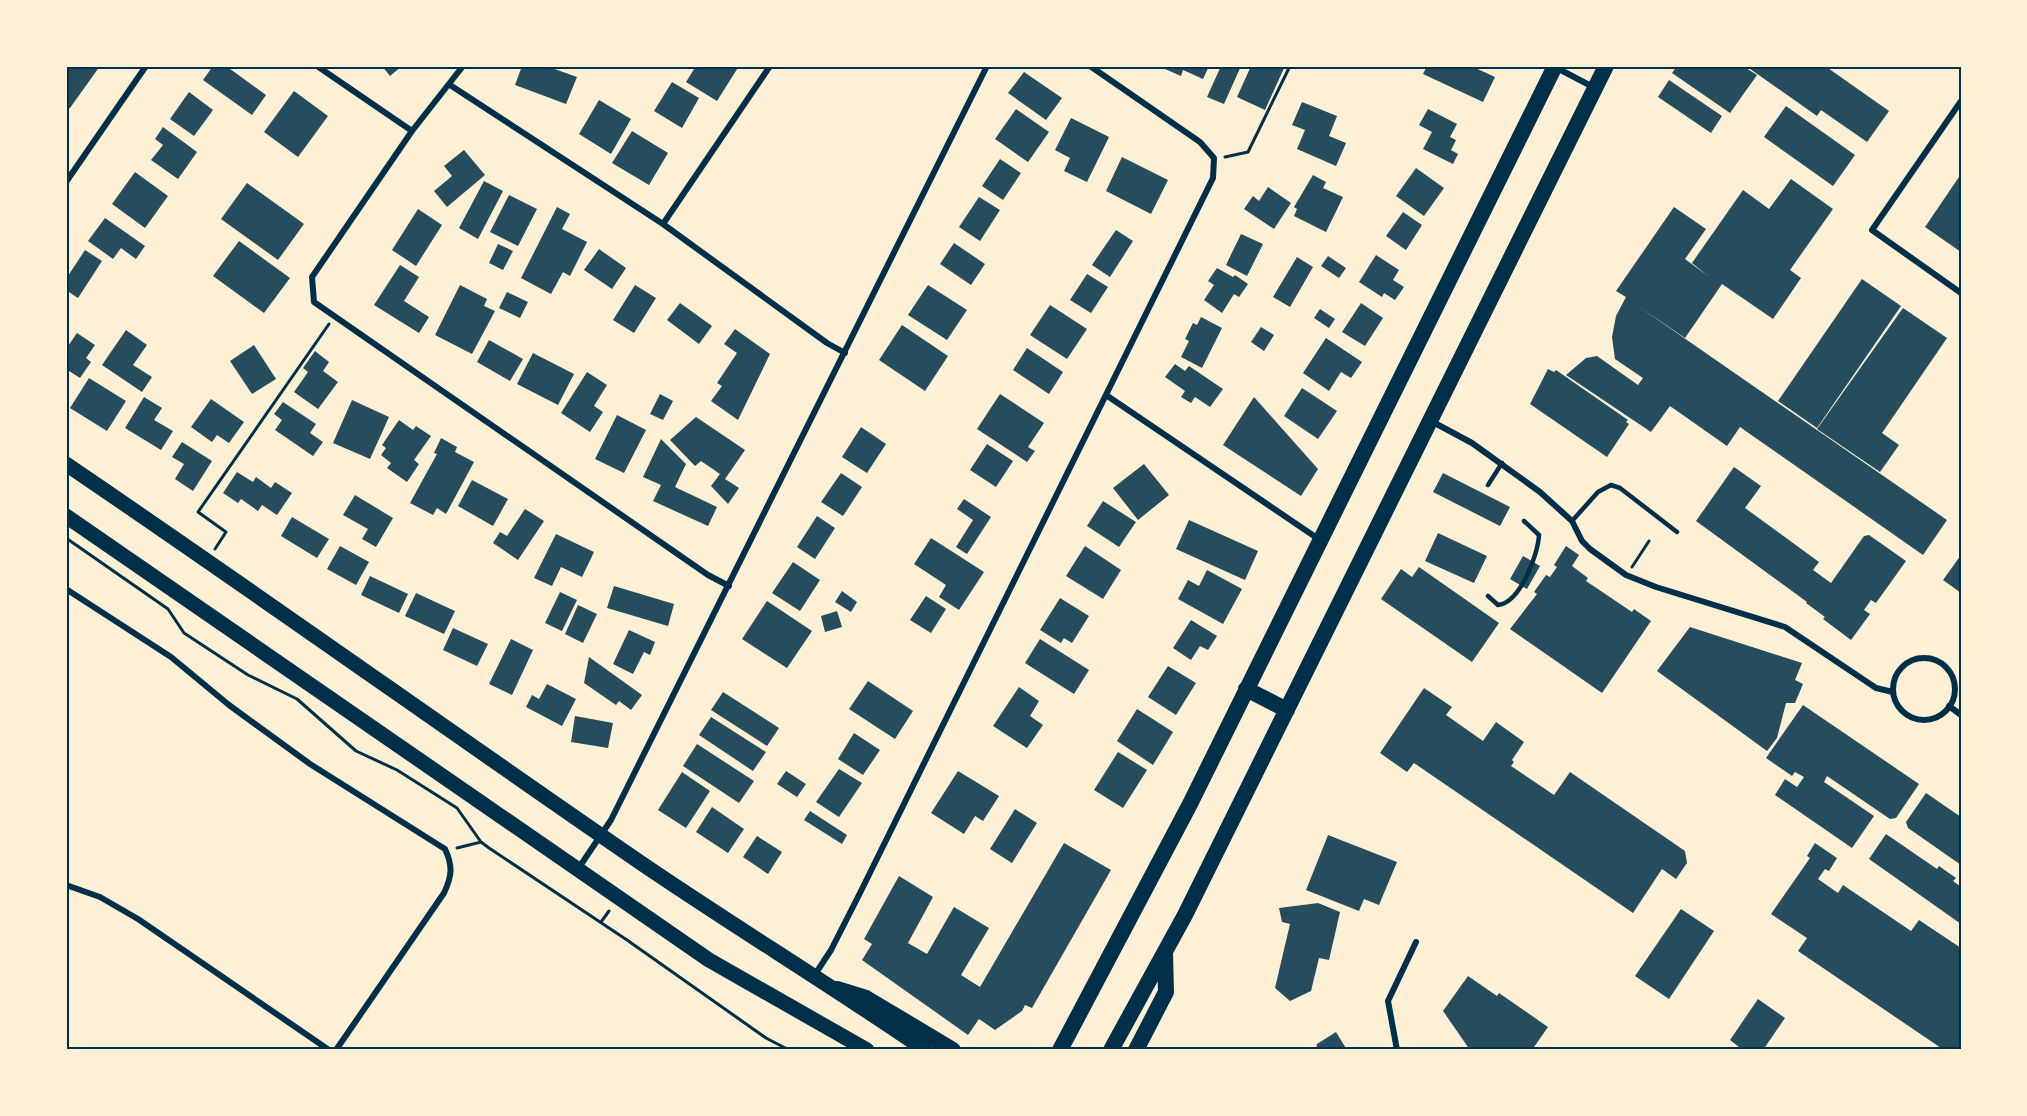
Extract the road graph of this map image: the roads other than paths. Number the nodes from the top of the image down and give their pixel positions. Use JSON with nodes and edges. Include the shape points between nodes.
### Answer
{"nodes":[{"id":1,"x":146,"y":66,"type":"edge"},
{"id":2,"x":317,"y":66,"type":"edge"},
{"id":3,"x":463,"y":66,"type":"edge"},
{"id":4,"x":770,"y":66,"type":"edge"},
{"id":5,"x":987,"y":66,"type":"edge"},
{"id":6,"x":1090,"y":66,"type":"edge"},
{"id":7,"x":1554,"y":66,"type":"edge"},
{"id":8,"x":1606,"y":66,"type":"edge"},
{"id":9,"x":450,"y":85,"type":"junction"},
{"id":10,"x":1595,"y":88,"type":"junction"},
{"id":11,"x":1961,"y":101,"type":"edge"},
{"id":12,"x":412,"y":130,"type":"junction"},
{"id":13,"x":66,"y":182,"type":"edge"},
{"id":14,"x":663,"y":224,"type":"junction"},
{"id":15,"x":1961,"y":293,"type":"edge"},
{"id":16,"x":845,"y":353,"type":"junction"},
{"id":17,"x":1106,"y":395,"type":"junction"},
{"id":18,"x":1431,"y":420,"type":"junction"},
{"id":19,"x":66,"y":464,"type":"edge"},
{"id":20,"x":1503,"y":464,"type":"junction"},
{"id":21,"x":1488,"y":485,"type":"dead end"},
{"id":22,"x":66,"y":516,"type":"edge"},
{"id":23,"x":1524,"y":521,"type":"dead end"},
{"id":24,"x":1572,"y":521,"type":"junction"},
{"id":25,"x":1677,"y":532,"type":"dead end"},
{"id":26,"x":1321,"y":541,"type":"junction"},
{"id":27,"x":729,"y":586,"type":"junction"},
{"id":28,"x":66,"y":589,"type":"edge"},
{"id":29,"x":1488,"y":596,"type":"dead end"},
{"id":30,"x":1246,"y":689,"type":"junction"},
{"id":31,"x":1893,"y":692,"type":"junction"},
{"id":32,"x":1949,"y":706,"type":"junction"},
{"id":33,"x":1287,"y":710,"type":"junction"},
{"id":34,"x":1961,"y":715,"type":"edge"},
{"id":35,"x":601,"y":834,"type":"junction"},
{"id":36,"x":578,"y":869,"type":"junction"},
{"id":37,"x":66,"y":885,"type":"edge"},
{"id":38,"x":1416,"y":942,"type":"dead end"},
{"id":39,"x":1165,"y":952,"type":"junction"},
{"id":40,"x":813,"y":977,"type":"junction"},
{"id":41,"x":837,"y":989,"type":"junction"},
{"id":42,"x":329,"y":1050,"type":"edge"},
{"id":43,"x":336,"y":1050,"type":"edge"},
{"id":44,"x":867,"y":1050,"type":"edge"},
{"id":45,"x":925,"y":1050,"type":"edge"},
{"id":46,"x":953,"y":1050,"type":"edge"},
{"id":47,"x":1060,"y":1050,"type":"edge"},
{"id":48,"x":1111,"y":1050,"type":"edge"},
{"id":49,"x":1136,"y":1050,"type":"edge"},
{"id":50,"x":1397,"y":1050,"type":"edge"}],
"edges":[{"from":1,"to":13,"type":"street"},
{"from":2,"to":12,"type":"street"},
{"from":3,"to":9,"type":"street"},
{"from":4,"to":14,"type":"street"},
{"from":5,"to":16,"type":"street"},
{"from":6,"to":17,"type":"street","via":[[1200,142],[1214,158],[1213,178]]},
{"from":7,"to":10,"type":"street"},
{"from":7,"to":26,"type":"highway"},
{"from":8,"to":10,"type":"highway"},
{"from":9,"to":12,"type":"street"},
{"from":9,"to":14,"type":"street"},
{"from":10,"to":18,"type":"highway"},
{"from":11,"to":15,"type":"street","via":[[1872,230]]},
{"from":12,"to":27,"type":"street","via":[[312,277],[314,302]]},
{"from":14,"to":16,"type":"street"},
{"from":16,"to":27,"type":"street"},
{"from":17,"to":26,"type":"street"},
{"from":17,"to":40,"type":"street","via":[[860,893]]},
{"from":18,"to":20,"type":"street"},
{"from":18,"to":33,"type":"highway"},
{"from":19,"to":35,"type":"main road"},
{"from":20,"to":21,"type":"lane"},
{"from":20,"to":24,"type":"street"},
{"from":22,"to":36,"type":"main road"},
{"from":23,"to":29,"type":"lane","via":[[1539,535],[1538,552],[1510,600],[1498,605]]},
{"from":24,"to":25,"type":"lane","via":[[1598,492],[1611,485]]},
{"from":24,"to":31,"type":"street","via":[[1582,541],[1626,575],[1785,627],[1876,688]]},
{"from":26,"to":30,"type":"highway"},
{"from":27,"to":35,"type":"street"},
{"from":28,"to":43,"type":"street","via":[[171,657],[301,757],[445,849],[452,878]]},
{"from":30,"to":33,"type":"highway"},
{"from":30,"to":47,"type":"highway","via":[[1143,896]]},
{"from":31,"to":32,"type":"street","via":[[1902,711],[1916,719],[1935,718]]},
{"from":31,"to":32,"type":"street","via":[[1897,674],[1910,661],[1936,661],[1950,672],[1953,680]]},
{"from":32,"to":34,"type":"street"},
{"from":33,"to":39,"type":"highway"},
{"from":35,"to":36,"type":"street"},
{"from":35,"to":40,"type":"main road"},
{"from":36,"to":44,"type":"main road","via":[[709,960]]},
{"from":37,"to":42,"type":"street","via":[[100,897],[138,919]]},
{"from":38,"to":50,"type":"street","via":[[1388,1002]]},
{"from":39,"to":48,"type":"highway"},
{"from":39,"to":49,"type":"highway","via":[[1166,992]]},
{"from":40,"to":41,"type":"main road"},
{"from":41,"to":45,"type":"main road"},
{"from":41,"to":46,"type":"highway","via":[[866,998]]}]}
